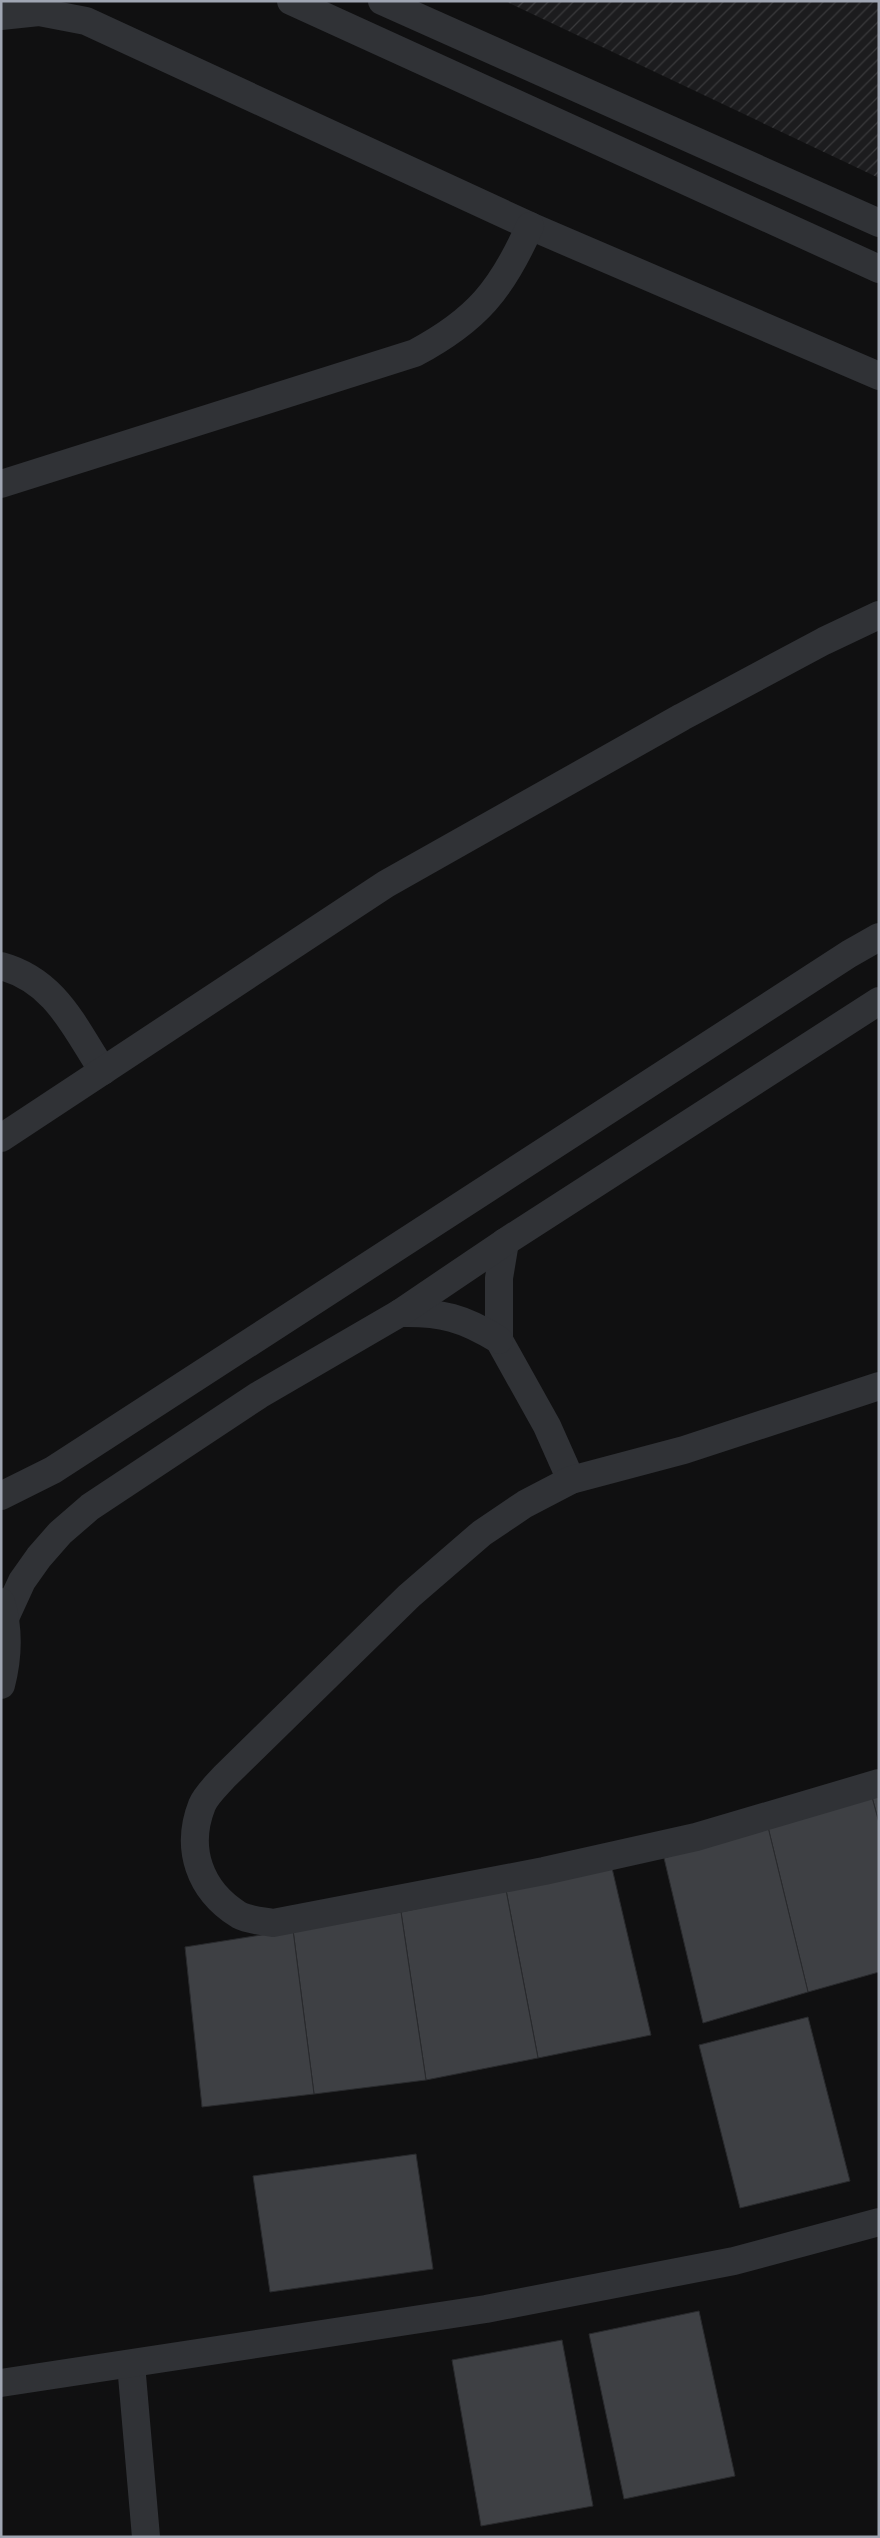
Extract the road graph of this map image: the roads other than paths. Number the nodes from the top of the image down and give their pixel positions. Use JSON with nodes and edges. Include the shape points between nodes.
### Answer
{"nodes":[{"id":1,"x":291,"y":1,"type":"edge"},
{"id":2,"x":382,"y":1,"type":"edge"},
{"id":3,"x":1,"y":16,"type":"edge"},
{"id":4,"x":879,"y":223,"type":"edge"},
{"id":5,"x":530,"y":226,"type":"junction"},
{"id":6,"x":879,"y":269,"type":"edge"},
{"id":7,"x":879,"y":376,"type":"edge"},
{"id":8,"x":1,"y":484,"type":"edge"},
{"id":9,"x":879,"y":615,"type":"edge"},
{"id":10,"x":879,"y":937,"type":"edge"},
{"id":11,"x":1,"y":966,"type":"edge"},
{"id":12,"x":879,"y":1001,"type":"edge"},
{"id":13,"x":103,"y":1071,"type":"junction"},
{"id":14,"x":1,"y":1138,"type":"edge"},
{"id":15,"x":505,"y":1242,"type":"junction"},
{"id":16,"x":400,"y":1313,"type":"junction"},
{"id":17,"x":498,"y":1340,"type":"junction"},
{"id":18,"x":879,"y":1386,"type":"edge"},
{"id":19,"x":571,"y":1480,"type":"junction"},
{"id":20,"x":1,"y":1496,"type":"edge"},
{"id":21,"x":3,"y":1610,"type":"edge"},
{"id":22,"x":1,"y":1685,"type":"edge"},
{"id":23,"x":879,"y":1783,"type":"edge"},
{"id":24,"x":879,"y":2222,"type":"edge"},
{"id":25,"x":131,"y":2364,"type":"junction"},
{"id":26,"x":1,"y":2383,"type":"edge"},
{"id":27,"x":146,"y":2537,"type":"edge"}],
"edges":[{"from":1,"to":6,"type":"street"},
{"from":2,"to":4,"type":"street"},
{"from":3,"to":5,"type":"street","via":[[40,12],[86,21]]},
{"from":5,"to":7,"type":"street"},
{"from":5,"to":8,"type":"street","via":[[514,263],[495,291],[446,337],[415,353]]},
{"from":9,"to":13,"type":"street","via":[[682,717],[386,884]]},
{"from":10,"to":20,"type":"street","via":[[53,1470]]},
{"from":11,"to":13,"type":"street","via":[[20,972],[44,987],[63,1009]]},
{"from":12,"to":15,"type":"street"},
{"from":13,"to":14,"type":"street"},
{"from":15,"to":16,"type":"street"},
{"from":15,"to":17,"type":"street","via":[[499,1278]]},
{"from":16,"to":17,"type":"street","via":[[425,1312],[449,1316],[475,1325]]},
{"from":16,"to":21,"type":"street","via":[[259,1395],[90,1507],[39,1557]]},
{"from":17,"to":19,"type":"street","via":[[547,1426]]},
{"from":18,"to":19,"type":"street","via":[[684,1450]]},
{"from":19,"to":23,"type":"street","via":[[525,1504],[449,1560],[224,1777],[203,1803],[194,1834],[198,1868],[214,1896],[240,1916],[273,1924],[544,1871],[696,1837]]},
{"from":21,"to":22,"type":"street","via":[[6,1664]]},
{"from":24,"to":25,"type":"street","via":[[734,2261],[505,2305]]},
{"from":25,"to":26,"type":"street"},
{"from":25,"to":27,"type":"street"}]}
